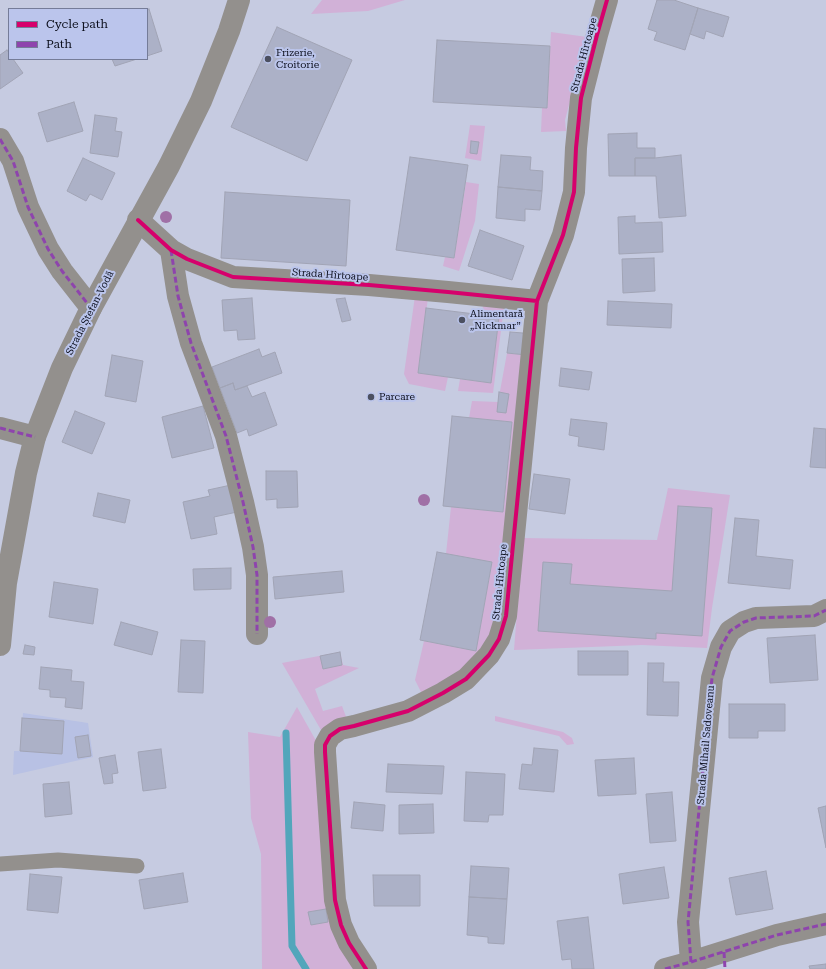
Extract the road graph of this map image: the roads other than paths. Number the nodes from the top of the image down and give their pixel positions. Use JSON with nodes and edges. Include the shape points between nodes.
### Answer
{"nodes":[{"id":1,"x":239,"y":0,"type":"edge"},
{"id":2,"x":607,"y":0,"type":"edge"},
{"id":3,"x":0,"y":139,"type":"edge"},
{"id":4,"x":138,"y":220,"type":"junction"},
{"id":5,"x":171,"y":250,"type":"junction"},
{"id":6,"x":537,"y":301,"type":"junction"},
{"id":7,"x":91,"y":308,"type":"junction"},
{"id":8,"x":0,"y":428,"type":"edge"},
{"id":9,"x":35,"y":437,"type":"junction"},
{"id":10,"x":826,"y":610,"type":"edge"},
{"id":11,"x":257,"y":634,"type":"dead end"},
{"id":12,"x":0,"y":645,"type":"edge"},
{"id":13,"x":0,"y":864,"type":"edge"},
{"id":14,"x":137,"y":866,"type":"dead end"},
{"id":15,"x":826,"y":924,"type":"edge"},
{"id":16,"x":724,"y":961,"type":"edge"},
{"id":17,"x":692,"y":962,"type":"junction"},
{"id":18,"x":366,"y":969,"type":"edge"},
{"id":19,"x":665,"y":969,"type":"edge"}],
"edges":[{"from":1,"to":4,"type":"street","name":"Strada Ștefan-Vodă","via":[[201,101],[169,166]]},
{"from":2,"to":6,"type":"street","name":"Strada Hîrtoape","via":[[581,98],[574,192],[563,235]]},
{"from":3,"to":7,"type":"street","via":[[13,161],[28,208],[48,249]]},
{"from":4,"to":5,"type":"street","name":"Strada Hîrtoape"},
{"from":4,"to":7,"type":"street","name":"Strada Ștefan-Vodă"},
{"from":5,"to":6,"type":"street","name":"Strada Hîrtoape","via":[[232,277],[393,287]]},
{"from":5,"to":11,"type":"street","via":[[178,296],[191,343],[226,436],[250,532],[257,576]]},
{"from":6,"to":18,"type":"street","name":"Strada Hîrtoape","via":[[506,616],[499,639],[489,655],[466,679],[408,711],[340,729],[330,736],[326,745],[335,900],[341,925],[349,943]]},
{"from":7,"to":9,"type":"street","name":"Strada Ștefan-Vodă","via":[[62,368]]},
{"from":8,"to":9,"type":"street"},
{"from":9,"to":12,"type":"street","name":"Strada Ștefan-Vodă","via":[[8,576]]},
{"from":10,"to":17,"type":"street","name":"Strada Mihail Sadoveanu","via":[[814,616],[756,618],[744,622],[730,631],[721,647],[712,678],[688,922]]},
{"from":13,"to":14,"type":"lane","via":[[58,860]]},
{"from":15,"to":16,"type":"street","via":[[777,935]]},
{"from":16,"to":17,"type":"street"},
{"from":17,"to":19,"type":"street"}]}
